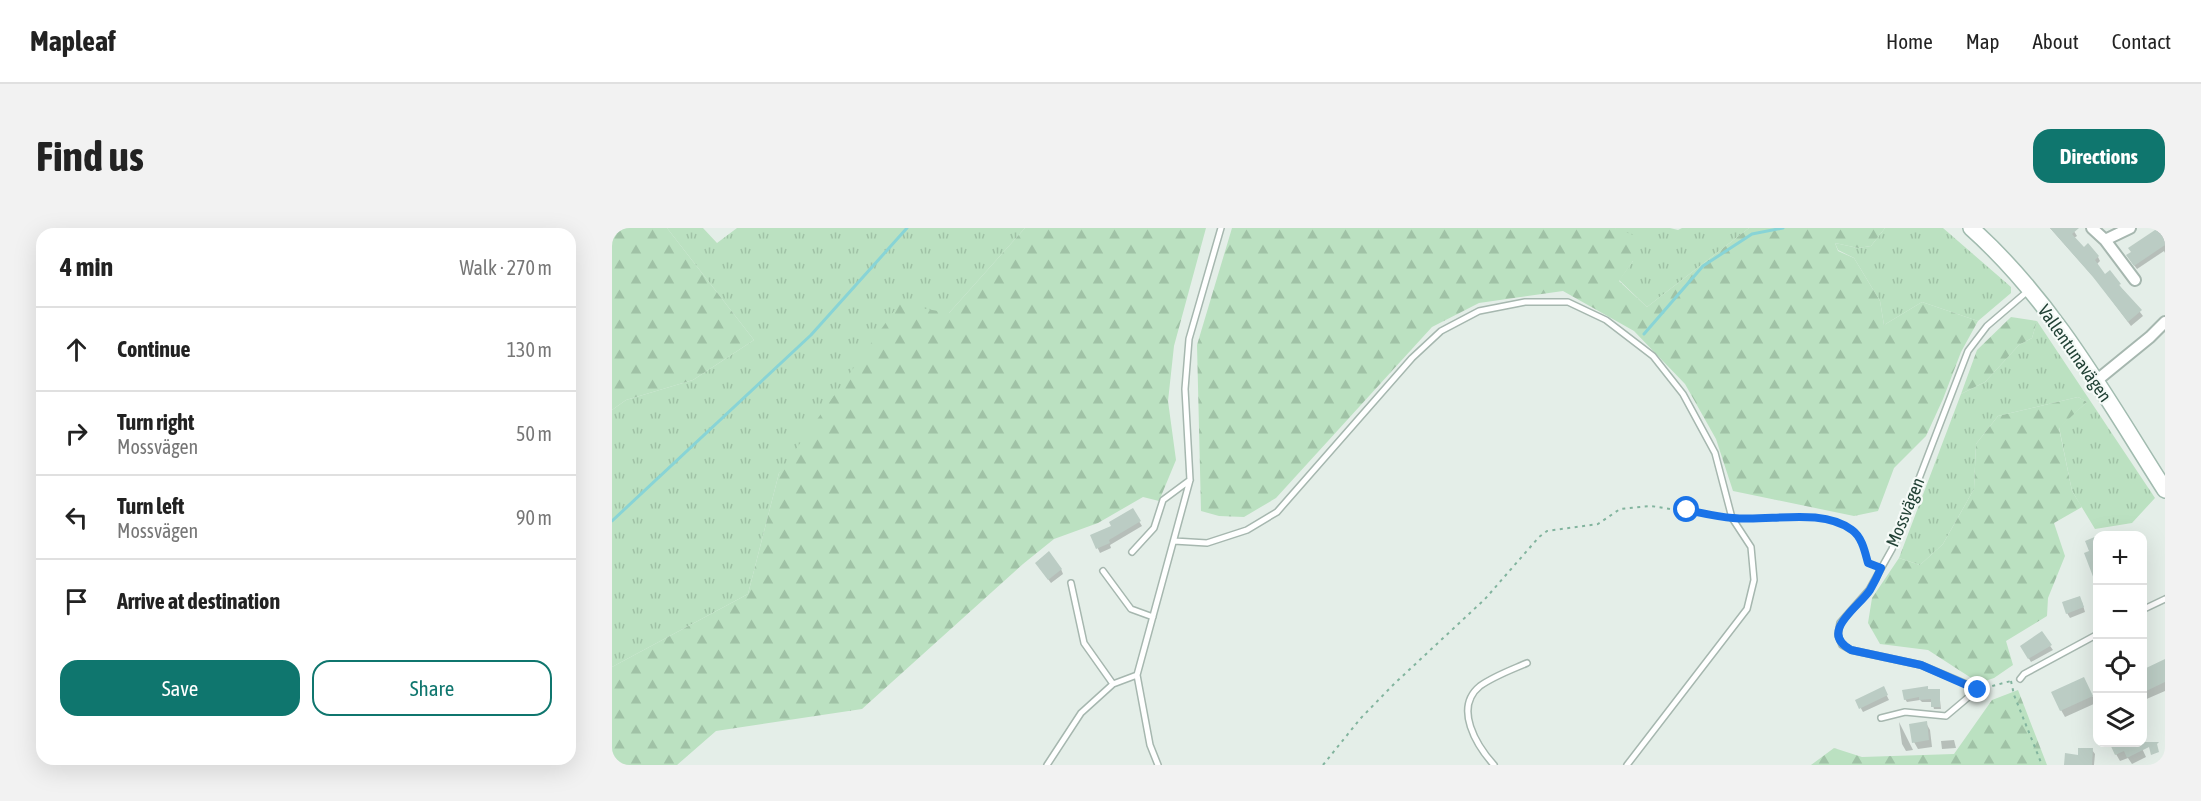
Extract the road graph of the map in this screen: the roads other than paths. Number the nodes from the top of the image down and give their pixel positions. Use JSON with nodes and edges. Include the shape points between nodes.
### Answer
{"nodes":[{"id":1,"x":1221,"y":228,"type":"edge"},
{"id":2,"x":1971,"y":228,"type":"edge"},
{"id":3,"x":2092,"y":228,"type":"edge"},
{"id":4,"x":2130,"y":228,"type":"edge"},
{"id":5,"x":2105,"y":240,"type":"junction"},
{"id":6,"x":2135,"y":280,"type":"dead end"},
{"id":7,"x":2030,"y":289,"type":"junction"},
{"id":8,"x":2165,"y":322,"type":"edge"},
{"id":9,"x":2096,"y":381,"type":"junction"},
{"id":10,"x":1190,"y":480,"type":"junction"},
{"id":11,"x":2165,"y":490,"type":"edge"},
{"id":12,"x":1174,"y":541,"type":"junction"},
{"id":13,"x":1132,"y":552,"type":"dead end"},
{"id":14,"x":1103,"y":571,"type":"dead end"},
{"id":15,"x":1071,"y":583,"type":"dead end"},
{"id":16,"x":2165,"y":598,"type":"edge"},
{"id":17,"x":2147,"y":607,"type":"edge"},
{"id":18,"x":1153,"y":617,"type":"junction"},
{"id":19,"x":2093,"y":636,"type":"edge"},
{"id":20,"x":1527,"y":663,"type":"dead end"},
{"id":21,"x":1137,"y":675,"type":"junction"},
{"id":22,"x":2020,"y":679,"type":"road end"},
{"id":23,"x":1113,"y":684,"type":"junction"},
{"id":24,"x":1881,"y":718,"type":"dead end"},
{"id":25,"x":1047,"y":765,"type":"edge"},
{"id":26,"x":1158,"y":765,"type":"edge"},
{"id":27,"x":1494,"y":765,"type":"edge"},
{"id":28,"x":1627,"y":765,"type":"edge"}],
"edges":[{"from":1,"to":10,"type":"lane","via":[[1189,339],[1185,389]]},
{"from":2,"to":7,"type":"main road","name":"Vallentunavägen"},
{"from":3,"to":5,"type":"street"},
{"from":4,"to":5,"type":"street"},
{"from":5,"to":6,"type":"street"},
{"from":7,"to":9,"type":"main road","name":"Vallentunavägen"},
{"from":7,"to":24,"type":"lane","name":"Mossvägen","via":[[1987,326],[1968,351],[1892,549],[1869,590],[1840,623],[1838,635],[1842,645],[1851,650],[1921,665],[1978,690],[1946,716],[1905,712]]},
{"from":8,"to":9,"type":"street"},
{"from":9,"to":11,"type":"main road","name":"Vallentunavägen"},
{"from":10,"to":12,"type":"lane"},
{"from":10,"to":13,"type":"lane","via":[[1163,500],[1154,528]]},
{"from":12,"to":18,"type":"lane"},
{"from":12,"to":28,"type":"lane","via":[[1207,543],[1247,530],[1277,512],[1412,358],[1441,331],[1479,311],[1525,302],[1568,302],[1606,320],[1653,356],[1683,393],[1715,453],[1732,518],[1751,547],[1754,580],[1747,609]]},
{"from":14,"to":18,"type":"lane","via":[[1131,609]]},
{"from":15,"to":23,"type":"lane","via":[[1084,643]]},
{"from":16,"to":17,"type":"lane"},
{"from":18,"to":21,"type":"lane"},
{"from":19,"to":22,"type":"lane"},
{"from":20,"to":27,"type":"lane","via":[[1478,688],[1470,701],[1468,724],[1480,749]]},
{"from":21,"to":23,"type":"lane"},
{"from":21,"to":26,"type":"lane","via":[[1150,745]]},
{"from":23,"to":25,"type":"lane","via":[[1081,713]]}]}
